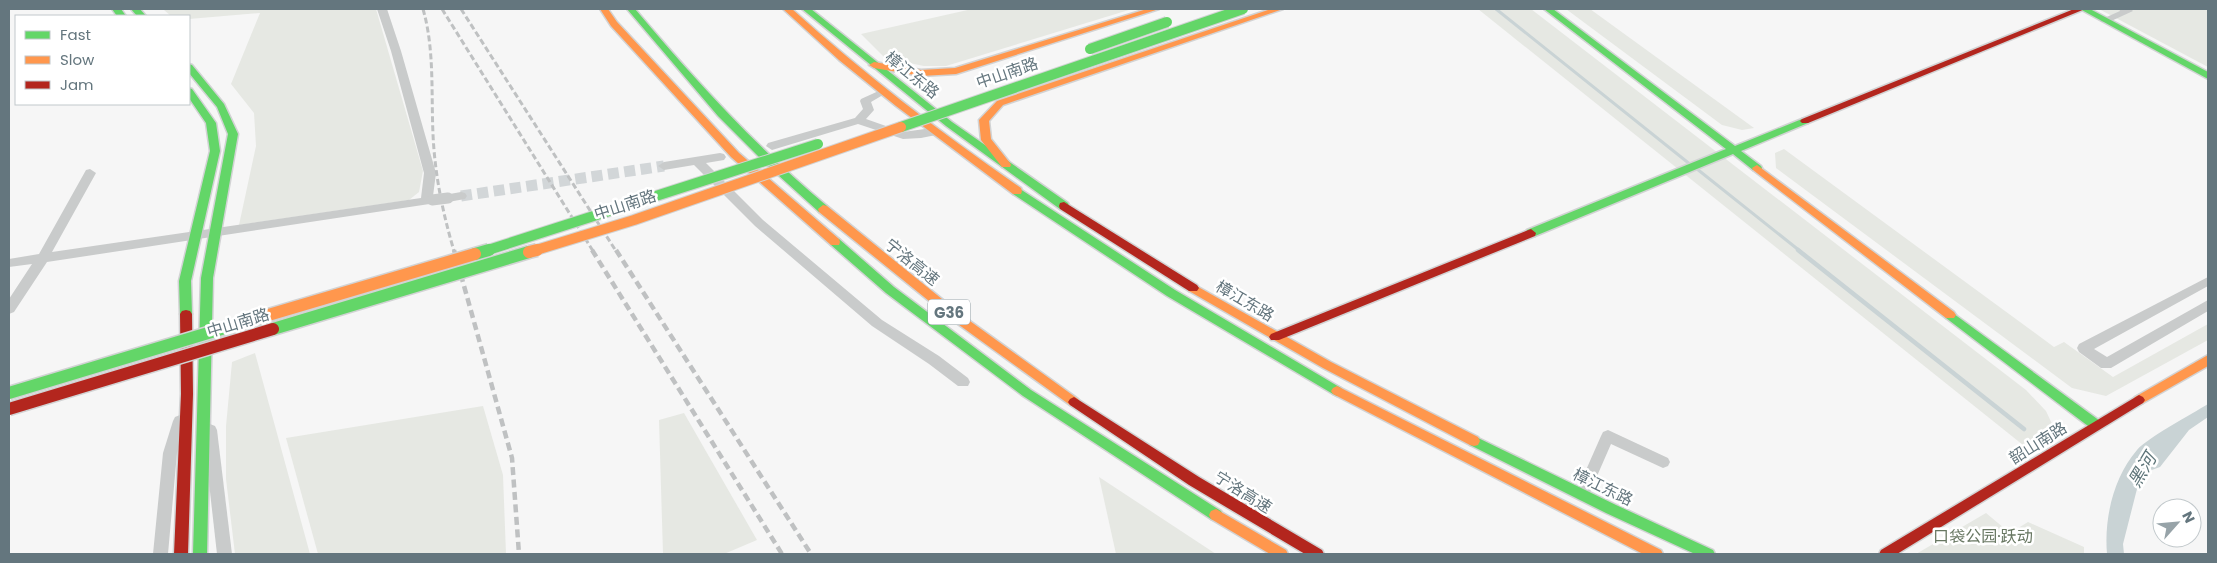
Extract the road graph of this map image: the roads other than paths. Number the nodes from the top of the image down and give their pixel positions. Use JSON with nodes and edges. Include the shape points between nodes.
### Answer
{"nodes":[{"id":1,"x":382,"y":9,"type":"edge"},
{"id":2,"x":604,"y":9,"type":"edge"},
{"id":3,"x":631,"y":9,"type":"edge"},
{"id":4,"x":787,"y":9,"type":"edge"},
{"id":5,"x":806,"y":9,"type":"edge"},
{"id":6,"x":1155,"y":9,"type":"edge"},
{"id":7,"x":1208,"y":9,"type":"edge"},
{"id":8,"x":1243,"y":9,"type":"edge"},
{"id":9,"x":1279,"y":9,"type":"edge"},
{"id":10,"x":1548,"y":9,"type":"edge"},
{"id":11,"x":2083,"y":9,"type":"edge"},
{"id":12,"x":2124,"y":9,"type":"edge"},
{"id":13,"x":2105,"y":20,"type":"junction"},
{"id":14,"x":874,"y":65,"type":"junction"},
{"id":15,"x":190,"y":68,"type":"edge"},
{"id":16,"x":970,"y":68,"type":"junction"},
{"id":17,"x":2208,"y":76,"type":"edge"},
{"id":18,"x":190,"y":92,"type":"edge"},
{"id":19,"x":883,"y":92,"type":"junction"},
{"id":20,"x":905,"y":92,"type":"junction"},
{"id":21,"x":859,"y":120,"type":"junction"},
{"id":22,"x":932,"y":132,"type":"junction"},
{"id":23,"x":772,"y":146,"type":"dead end"},
{"id":24,"x":1736,"y":150,"type":"junction"},
{"id":25,"x":720,"y":157,"type":"dead end"},
{"id":26,"x":697,"y":161,"type":"junction"},
{"id":27,"x":664,"y":166,"type":"tunnel mouth"},
{"id":28,"x":1010,"y":169,"type":"junction"},
{"id":29,"x":90,"y":173,"type":"dead end"},
{"id":30,"x":454,"y":197,"type":"tunnel mouth"},
{"id":31,"x":429,"y":200,"type":"junction"},
{"id":32,"x":216,"y":231,"type":"junction"},
{"id":33,"x":197,"y":234,"type":"junction"},
{"id":34,"x":42,"y":259,"type":"junction"},
{"id":35,"x":9,"y":263,"type":"edge"},
{"id":36,"x":2208,"y":281,"type":"edge"},
{"id":37,"x":2208,"y":305,"type":"edge"},
{"id":38,"x":9,"y":309,"type":"edge"},
{"id":39,"x":1275,"y":337,"type":"junction"},
{"id":40,"x":2208,"y":360,"type":"edge"},
{"id":41,"x":963,"y":382,"type":"dead end"},
{"id":42,"x":206,"y":390,"type":"junction"},
{"id":43,"x":9,"y":393,"type":"edge"},
{"id":44,"x":187,"y":394,"type":"junction"},
{"id":45,"x":9,"y":408,"type":"edge"},
{"id":46,"x":2096,"y":425,"type":"junction"},
{"id":47,"x":1663,"y":462,"type":"dead end"},
{"id":48,"x":1582,"y":495,"type":"junction"},
{"id":49,"x":160,"y":554,"type":"edge"},
{"id":50,"x":181,"y":554,"type":"edge"},
{"id":51,"x":200,"y":554,"type":"edge"},
{"id":52,"x":225,"y":554,"type":"edge"},
{"id":53,"x":1281,"y":554,"type":"edge"},
{"id":54,"x":1316,"y":554,"type":"edge"},
{"id":55,"x":1656,"y":554,"type":"edge"},
{"id":56,"x":1708,"y":554,"type":"edge"},
{"id":57,"x":1886,"y":554,"type":"edge"}],
"edges":[{"from":1,"to":31,"type":"street","via":[[430,173]]},
{"from":2,"to":53,"type":"main road","name":"宁洛高速","number":"G36","via":[[614,24],[735,155],[890,290],[1027,393]]},
{"from":3,"to":54,"type":"main road","name":"宁洛高速","number":"G36","via":[[761,155],[916,288],[1037,377],[1237,508]]},
{"from":4,"to":19,"type":"main road","name":"樟江东路"},
{"from":5,"to":14,"type":"main road","name":"樟江东路"},
{"from":6,"to":16,"type":"main road"},
{"from":7,"to":43,"type":"main road","name":"中山南路","bridge":true,"via":[[656,197]]},
{"from":8,"to":45,"type":"main road","name":"中山南路","bridge":true,"via":[[634,220]]},
{"from":9,"to":28,"type":"main road","via":[[1000,103],[984,120],[986,140]]},
{"from":10,"to":24,"type":"main road"},
{"from":11,"to":13,"type":"main road"},
{"from":11,"to":24,"type":"main road"},
{"from":12,"to":13,"type":"street","via":[[2128,11]]},
{"from":13,"to":17,"type":"main road"},
{"from":14,"to":16,"type":"main road","via":[[928,75]]},
{"from":14,"to":20,"type":"main road","name":"樟江东路"},
{"from":15,"to":32,"type":"main road","via":[[216,96],[234,134]]},
{"from":16,"to":20,"type":"main road"},
{"from":18,"to":33,"type":"main road","via":[[211,123],[215,151]]},
{"from":19,"to":21,"type":"street","via":[[865,101],[869,110]]},
{"from":19,"to":22,"type":"main road","name":"樟江东路"},
{"from":20,"to":28,"type":"main road","name":"樟江东路"},
{"from":21,"to":22,"type":"street","via":[[904,137],[915,138]]},
{"from":21,"to":23,"type":"street"},
{"from":22,"to":55,"type":"main road","name":"樟江东路","via":[[1102,250],[1267,351],[1391,419]]},
{"from":24,"to":39,"type":"main road"},
{"from":24,"to":46,"type":"main road","via":[[1917,292]]},
{"from":25,"to":26,"type":"street"},
{"from":26,"to":27,"type":"street"},
{"from":26,"to":41,"type":"street","via":[[759,223],[877,323]]},
{"from":28,"to":39,"type":"main road","name":"樟江东路","via":[[1175,278]]},
{"from":29,"to":34,"type":"street"},
{"from":30,"to":31,"type":"street","bridge":true},
{"from":31,"to":32,"type":"street"},
{"from":32,"to":33,"type":"street"},
{"from":32,"to":42,"type":"main road","via":[[207,278]]},
{"from":33,"to":34,"type":"street"},
{"from":33,"to":44,"type":"main road","via":[[185,281]]},
{"from":34,"to":35,"type":"street"},
{"from":34,"to":38,"type":"street"},
{"from":36,"to":37,"type":"street","via":[[2084,348],[2106,364]]},
{"from":39,"to":48,"type":"main road","name":"樟江东路"},
{"from":40,"to":46,"type":"main road","name":"韶山南路"},
{"from":42,"to":51,"type":"main road"},
{"from":42,"to":52,"type":"street"},
{"from":44,"to":49,"type":"street","via":[[170,453]]},
{"from":44,"to":50,"type":"main road"},
{"from":46,"to":57,"type":"main road","name":"韶山南路"},
{"from":47,"to":48,"type":"street","via":[[1608,436]]},
{"from":48,"to":56,"type":"main road","name":"樟江东路"}]}
